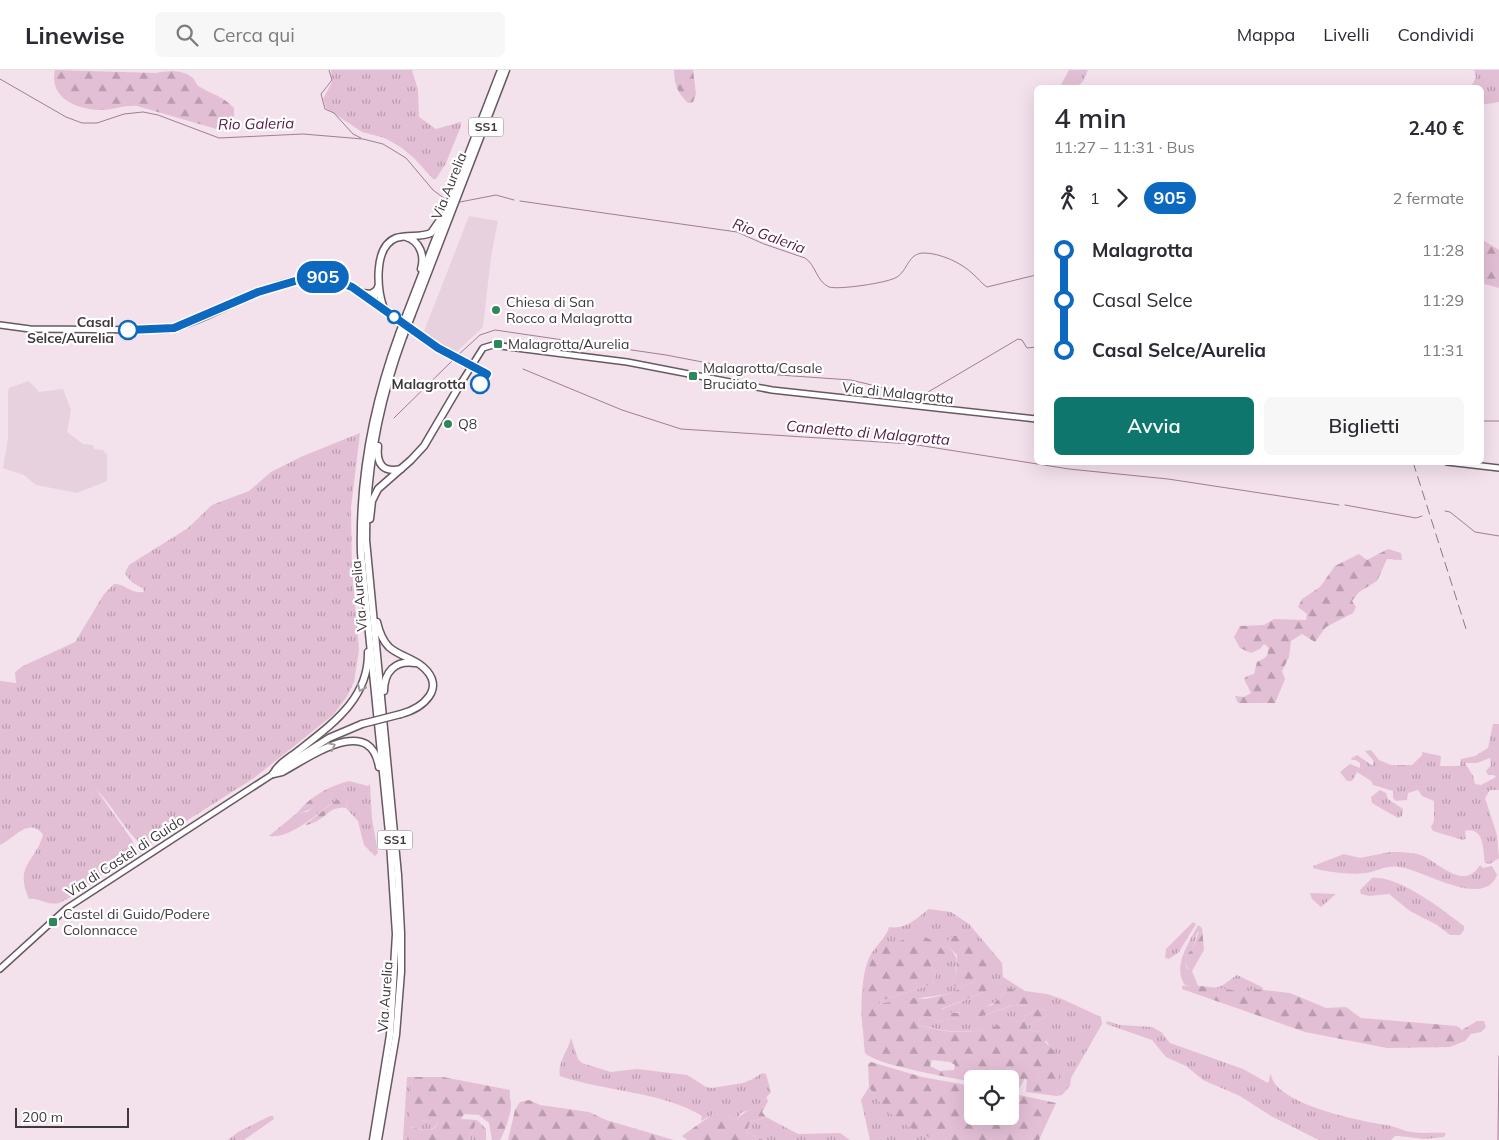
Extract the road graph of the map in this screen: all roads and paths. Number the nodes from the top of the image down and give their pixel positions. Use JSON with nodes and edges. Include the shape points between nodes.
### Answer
{"nodes":[{"id":1,"x":501,"y":70,"type":"edge"},
{"id":2,"x":506,"y":70,"type":"edge"},
{"id":3,"x":461,"y":182,"type":"junction"},
{"id":4,"x":450,"y":204,"type":"junction"},
{"id":5,"x":404,"y":237,"type":"junction"},
{"id":6,"x":379,"y":289,"type":"junction"},
{"id":7,"x":362,"y":293,"type":"junction"},
{"id":8,"x":373,"y":301,"type":"junction"},
{"id":9,"x":384,"y":309,"type":"junction"},
{"id":10,"x":410,"y":313,"type":"junction"},
{"id":11,"x":0,"y":324,"type":"edge"},
{"id":12,"x":401,"y":336,"type":"junction"},
{"id":13,"x":472,"y":365,"type":"junction"},
{"id":14,"x":461,"y":383,"type":"joint"},
{"id":15,"x":382,"y":405,"type":"junction"},
{"id":16,"x":1034,"y":419,"type":"edge"},
{"id":17,"x":1473,"y":465,"type":"edge"},
{"id":18,"x":402,"y":468,"type":"junction"},
{"id":19,"x":1499,"y":468,"type":"edge"},
{"id":20,"x":366,"y":530,"type":"junction"},
{"id":21,"x":366,"y":540,"type":"junction"},
{"id":22,"x":361,"y":553,"type":"junction"},
{"id":23,"x":420,"y":665,"type":"junction"},
{"id":24,"x":273,"y":774,"type":"junction"},
{"id":25,"x":394,"y":826,"type":"junction"},
{"id":26,"x":390,"y":843,"type":"junction"},
{"id":27,"x":0,"y":969,"type":"edge"},
{"id":28,"x":372,"y":1140,"type":"edge"},
{"id":29,"x":378,"y":1140,"type":"edge"}],
"edges":[{"from":1,"to":3,"type":"highway","name":"Via Aurelia","number":"SS1"},
{"from":2,"to":3,"type":"highway","name":"Via Aurelia","number":"SS1"},
{"from":3,"to":4,"type":"highway","name":"Via Aurelia","number":"SS1"},
{"from":3,"to":10,"type":"highway","name":"Via Aurelia","number":"SS1","via":[[452,213]]},
{"from":4,"to":5,"type":"highway","via":[[431,233]]},
{"from":4,"to":10,"type":"highway","name":"Via Aurelia","number":"SS1"},
{"from":5,"to":6,"type":"highway","via":[[392,240],[383,251]]},
{"from":5,"to":10,"type":"highway","via":[[417,244],[423,261]]},
{"from":6,"to":7,"type":"highway","via":[[371,294]]},
{"from":6,"to":8,"type":"highway"},
{"from":6,"to":9,"type":"highway"},
{"from":7,"to":8,"type":"main road"},
{"from":7,"to":11,"type":"main road","via":[[342,281],[317,277],[258,292],[182,326],[165,330],[30,329]]},
{"from":8,"to":9,"type":"main road"},
{"from":9,"to":13,"type":"main road","via":[[438,348]]},
{"from":10,"to":12,"type":"highway","name":"Via Aurelia","number":"SS1","bridge":true},
{"from":12,"to":15,"type":"highway","name":"Via Aurelia","number":"SS1"},
{"from":12,"to":22,"type":"highway","name":"Via Aurelia","number":"SS1","via":[[386,373],[371,433],[362,496]]},
{"from":13,"to":14,"type":"main road","name":"Via di Malagrotta"},
{"from":13,"to":16,"type":"main road","name":"Via di Malagrotta","via":[[484,347],[493,345],[627,362],[772,390]]},
{"from":14,"to":18,"type":"highway","via":[[433,435]]},
{"from":15,"to":18,"type":"highway","via":[[378,460],[387,470]]},
{"from":15,"to":20,"type":"highway","name":"Via Aurelia","number":"SS1","via":[[370,472]]},
{"from":17,"to":19,"type":"main road"},
{"from":18,"to":20,"type":"highway","via":[[374,494]]},
{"from":20,"to":21,"type":"highway","name":"Via Aurelia","number":"SS1"},
{"from":21,"to":23,"type":"highway","via":[[370,546],[380,632],[392,649]]},
{"from":21,"to":25,"type":"highway","name":"Via Aurelia","number":"SS1"},
{"from":22,"to":24,"type":"highway","one_way":true,"via":[[368,656],[363,683],[345,711]]},
{"from":22,"to":26,"type":"highway","name":"Via Aurelia","number":"SS1"},
{"from":23,"to":24,"type":"highway","bridge":true,"via":[[431,679],[431,695],[420,707],[362,724],[329,738]]},
{"from":23,"to":25,"type":"highway","via":[[412,662],[397,664],[388,673],[384,684],[396,817]]},
{"from":24,"to":26,"type":"highway","one_way":true,"via":[[284,772],[340,742],[353,740],[365,744],[374,752],[379,764]]},
{"from":24,"to":27,"type":"main road","name":"Via di Castel di Guido","via":[[66,908]]},
{"from":25,"to":29,"type":"highway","name":"Via Aurelia","number":"SS1","via":[[401,972],[396,1034]]},
{"from":26,"to":28,"type":"highway","name":"Via Aurelia","number":"SS1","via":[[395,972],[387,1058]]}]}
